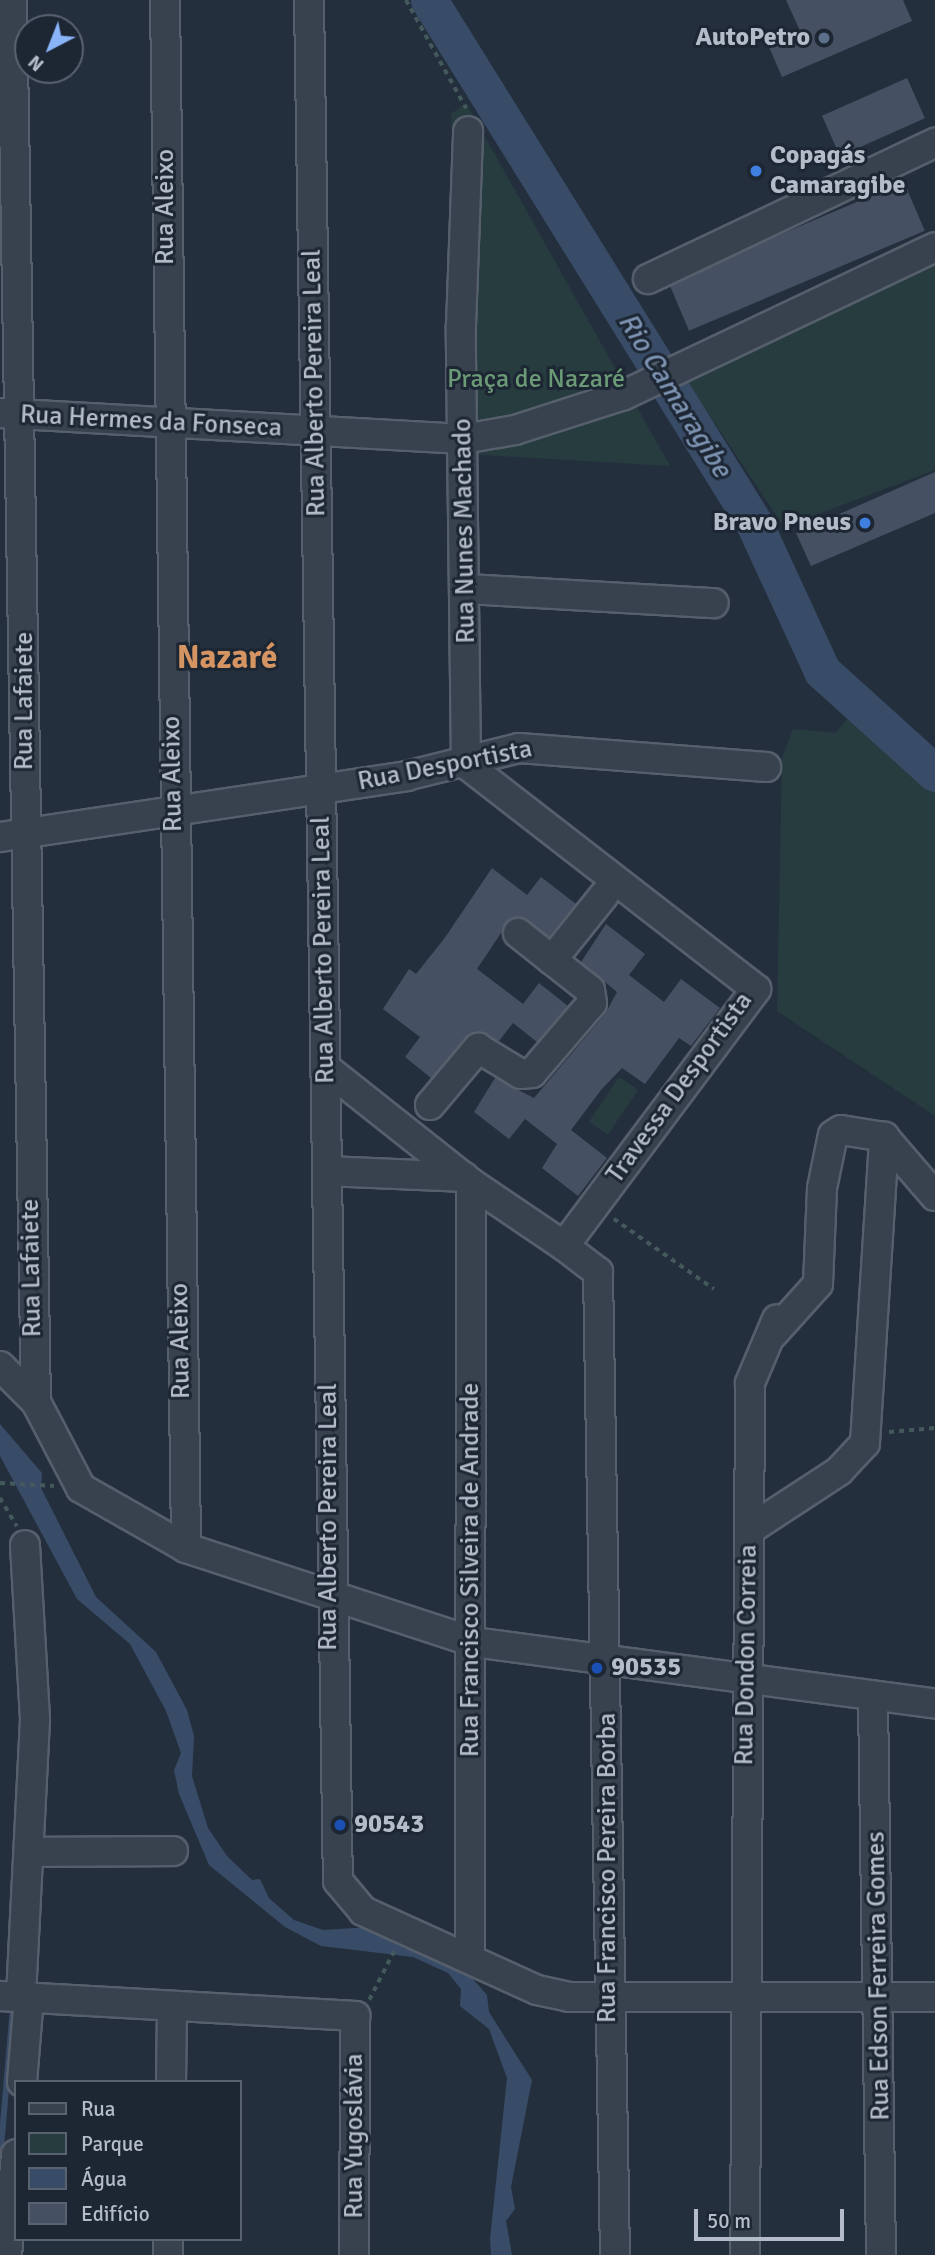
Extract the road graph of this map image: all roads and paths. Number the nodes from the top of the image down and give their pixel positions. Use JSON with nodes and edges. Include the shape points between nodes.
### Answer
{"nodes":[{"id":1,"x":12,"y":0,"type":"edge"},
{"id":2,"x":165,"y":0,"type":"edge"},
{"id":3,"x":309,"y":0,"type":"edge"},
{"id":4,"x":406,"y":0,"type":"edge"},
{"id":5,"x":468,"y":131,"type":"joint"},
{"id":6,"x":935,"y":143,"type":"edge"},
{"id":7,"x":935,"y":247,"type":"edge"},
{"id":8,"x":648,"y":279,"type":"dead end"},
{"id":9,"x":11,"y":414,"type":"edge"},
{"id":10,"x":168,"y":426,"type":"junction"},
{"id":11,"x":317,"y":432,"type":"junction"},
{"id":12,"x":463,"y":439,"type":"junction"},
{"id":13,"x":468,"y":589,"type":"junction"},
{"id":14,"x":714,"y":603,"type":"dead end"},
{"id":15,"x":466,"y":764,"type":"junction"},
{"id":16,"x":766,"y":766,"type":"dead end"},
{"id":17,"x":321,"y":788,"type":"junction"},
{"id":18,"x":174,"y":811,"type":"junction"},
{"id":19,"x":13,"y":835,"type":"edge"},
{"id":20,"x":604,"y":895,"type":"dead end"},
{"id":21,"x":518,"y":933,"type":"dead end"},
{"id":22,"x":552,"y":960,"type":"junction"},
{"id":23,"x":327,"y":1069,"type":"junction"},
{"id":24,"x":430,"y":1105,"type":"dead end"},
{"id":25,"x":884,"y":1137,"type":"junction"},
{"id":26,"x":328,"y":1171,"type":"junction"},
{"id":27,"x":467,"y":1180,"type":"junction"},
{"id":28,"x":935,"y":1196,"type":"edge"},
{"id":29,"x":605,"y":1222,"type":"dead end"},
{"id":30,"x":564,"y":1246,"type":"junction"},
{"id":31,"x":714,"y":1289,"type":"dead end"},
{"id":32,"x":0,"y":1366,"type":"edge"},
{"id":33,"x":36,"y":1402,"type":"junction"},
{"id":34,"x":935,"y":1428,"type":"edge"},
{"id":35,"x":865,"y":1443,"type":"junction"},
{"id":36,"x":0,"y":1483,"type":"edge"},
{"id":37,"x":37,"y":1485,"type":"dead end"},
{"id":38,"x":0,"y":1498,"type":"edge"},
{"id":39,"x":749,"y":1530,"type":"junction"},
{"id":40,"x":25,"y":1545,"type":"joint"},
{"id":41,"x":186,"y":1548,"type":"junction"},
{"id":42,"x":329,"y":1591,"type":"junction"},
{"id":43,"x":473,"y":1642,"type":"junction"},
{"id":44,"x":606,"y":1662,"type":"junction"},
{"id":45,"x":745,"y":1680,"type":"junction"},
{"id":46,"x":873,"y":1698,"type":"junction"},
{"id":47,"x":935,"y":1704,"type":"edge"},
{"id":48,"x":173,"y":1851,"type":"dead end"},
{"id":49,"x":30,"y":1852,"type":"junction"},
{"id":50,"x":398,"y":1942,"type":"dead end"},
{"id":51,"x":470,"y":1958,"type":"junction"},
{"id":52,"x":17,"y":1997,"type":"edge"},
{"id":53,"x":746,"y":1997,"type":"junction"},
{"id":54,"x":882,"y":1997,"type":"junction"},
{"id":55,"x":935,"y":1997,"type":"edge"},
{"id":56,"x":608,"y":1999,"type":"junction"},
{"id":57,"x":172,"y":2006,"type":"junction"},
{"id":58,"x":363,"y":2007,"type":"junction"},
{"id":59,"x":22,"y":2080,"type":"edge"},
{"id":60,"x":171,"y":2080,"type":"edge"},
{"id":61,"x":14,"y":2176,"type":"edge"},
{"id":62,"x":7,"y":2255,"type":"edge"},
{"id":63,"x":354,"y":2255,"type":"edge"},
{"id":64,"x":615,"y":2255,"type":"edge"},
{"id":65,"x":745,"y":2255,"type":"edge"},
{"id":66,"x":881,"y":2255,"type":"edge"}],
"edges":[{"from":1,"to":9,"type":"street","name":"Rua Lafaiete"},
{"from":2,"to":10,"type":"street","name":"Rua Aleixo"},
{"from":3,"to":11,"type":"street","name":"Rua Alberto Pereira Leal"},
{"from":4,"to":5,"type":"path","via":[[466,103]]},
{"from":5,"to":12,"type":"street","name":"Rua Nunes Machado"},
{"from":6,"to":8,"type":"street"},
{"from":7,"to":12,"type":"street","name":"Rua Hermes da Fonseca","via":[[624,395],[515,430]]},
{"from":9,"to":10,"type":"street","name":"Rua Hermes da Fonseca"},
{"from":9,"to":19,"type":"street","name":"Rua Lafaiete"},
{"from":10,"to":11,"type":"street","name":"Rua Hermes da Fonseca"},
{"from":10,"to":18,"type":"street","name":"Rua Aleixo"},
{"from":11,"to":12,"type":"street","name":"Rua Hermes da Fonseca"},
{"from":11,"to":17,"type":"street","name":"Rua Alberto Pereira Leal"},
{"from":12,"to":13,"type":"street","name":"Rua Nunes Machado"},
{"from":13,"to":14,"type":"street"},
{"from":13,"to":15,"type":"street","name":"Rua Nunes Machado"},
{"from":15,"to":16,"type":"street","name":"Rua Desportista","via":[[519,748],[551,747]]},
{"from":15,"to":17,"type":"street","name":"Rua Desportista"},
{"from":15,"to":30,"type":"street","name":"Travessa Desportista","via":[[756,989]]},
{"from":17,"to":18,"type":"street","name":"Rua Desportista"},
{"from":17,"to":23,"type":"street","name":"Rua Alberto Pereira Leal","via":[[335,1039]]},
{"from":18,"to":19,"type":"street","name":"Rua Desportista"},
{"from":18,"to":41,"type":"street","name":"Rua Aleixo"},
{"from":19,"to":33,"type":"street","name":"Rua Lafaiete"},
{"from":20,"to":22,"type":"street"},
{"from":21,"to":22,"type":"street"},
{"from":22,"to":24,"type":"street","via":[[593,999],[536,1070],[521,1074],[478,1048]]},
{"from":23,"to":26,"type":"street","name":"Rua Alberto Pereira Leal"},
{"from":23,"to":27,"type":"street"},
{"from":25,"to":28,"type":"street"},
{"from":25,"to":35,"type":"street"},
{"from":25,"to":39,"type":"street","name":"Rua Dondon Correia","via":[[841,1130],[828,1143],[818,1284],[775,1326],[750,1383]]},
{"from":26,"to":27,"type":"street"},
{"from":26,"to":42,"type":"street","name":"Rua Alberto Pereira Leal"},
{"from":27,"to":30,"type":"street"},
{"from":27,"to":43,"type":"street","name":"Rua Francisco Silveira de Andrade"},
{"from":29,"to":31,"type":"path","via":[[615,1219]]},
{"from":30,"to":44,"type":"street","name":"Rua Francisco Pereira Borba","via":[[598,1272]]},
{"from":32,"to":33,"type":"street"},
{"from":33,"to":41,"type":"street","via":[[81,1488]]},
{"from":34,"to":35,"type":"path","via":[[901,1426]]},
{"from":35,"to":39,"type":"street","via":[[839,1471]]},
{"from":36,"to":37,"type":"path"},
{"from":38,"to":40,"type":"path"},
{"from":39,"to":45,"type":"street","name":"Rua Dondon Correia"},
{"from":40,"to":49,"type":"street","via":[[35,1718]]},
{"from":41,"to":42,"type":"street"},
{"from":42,"to":43,"type":"street"},
{"from":42,"to":51,"type":"street","name":"Rua Alberto Pereira Leal","via":[[334,1867],[347,1897],[363,1911]]},
{"from":43,"to":44,"type":"street"},
{"from":43,"to":51,"type":"street","name":"Rua Francisco Silveira de Andrade"},
{"from":44,"to":45,"type":"street"},
{"from":44,"to":56,"type":"street","name":"Rua Francisco Pereira Borba"},
{"from":45,"to":46,"type":"street"},
{"from":45,"to":53,"type":"street","name":"Rua Dondon Correia"},
{"from":46,"to":47,"type":"street"},
{"from":46,"to":54,"type":"street","name":"Rua Edson Ferreira Gomes"},
{"from":48,"to":49,"type":"street"},
{"from":49,"to":52,"type":"street"},
{"from":50,"to":58,"type":"path"},
{"from":51,"to":56,"type":"street","via":[[537,1990]]},
{"from":52,"to":57,"type":"street"},
{"from":52,"to":59,"type":"street"},
{"from":53,"to":54,"type":"street"},
{"from":53,"to":56,"type":"street"},
{"from":53,"to":65,"type":"street","name":"Rua Dondon Correia"},
{"from":54,"to":55,"type":"street"},
{"from":54,"to":66,"type":"street","name":"Rua Edson Ferreira Gomes"},
{"from":56,"to":64,"type":"street","name":"Rua Francisco Pereira Borba"},
{"from":57,"to":58,"type":"street"},
{"from":57,"to":60,"type":"street"},
{"from":58,"to":63,"type":"street","name":"Rua Yugoslávia"},
{"from":61,"to":62,"type":"street"}]}
